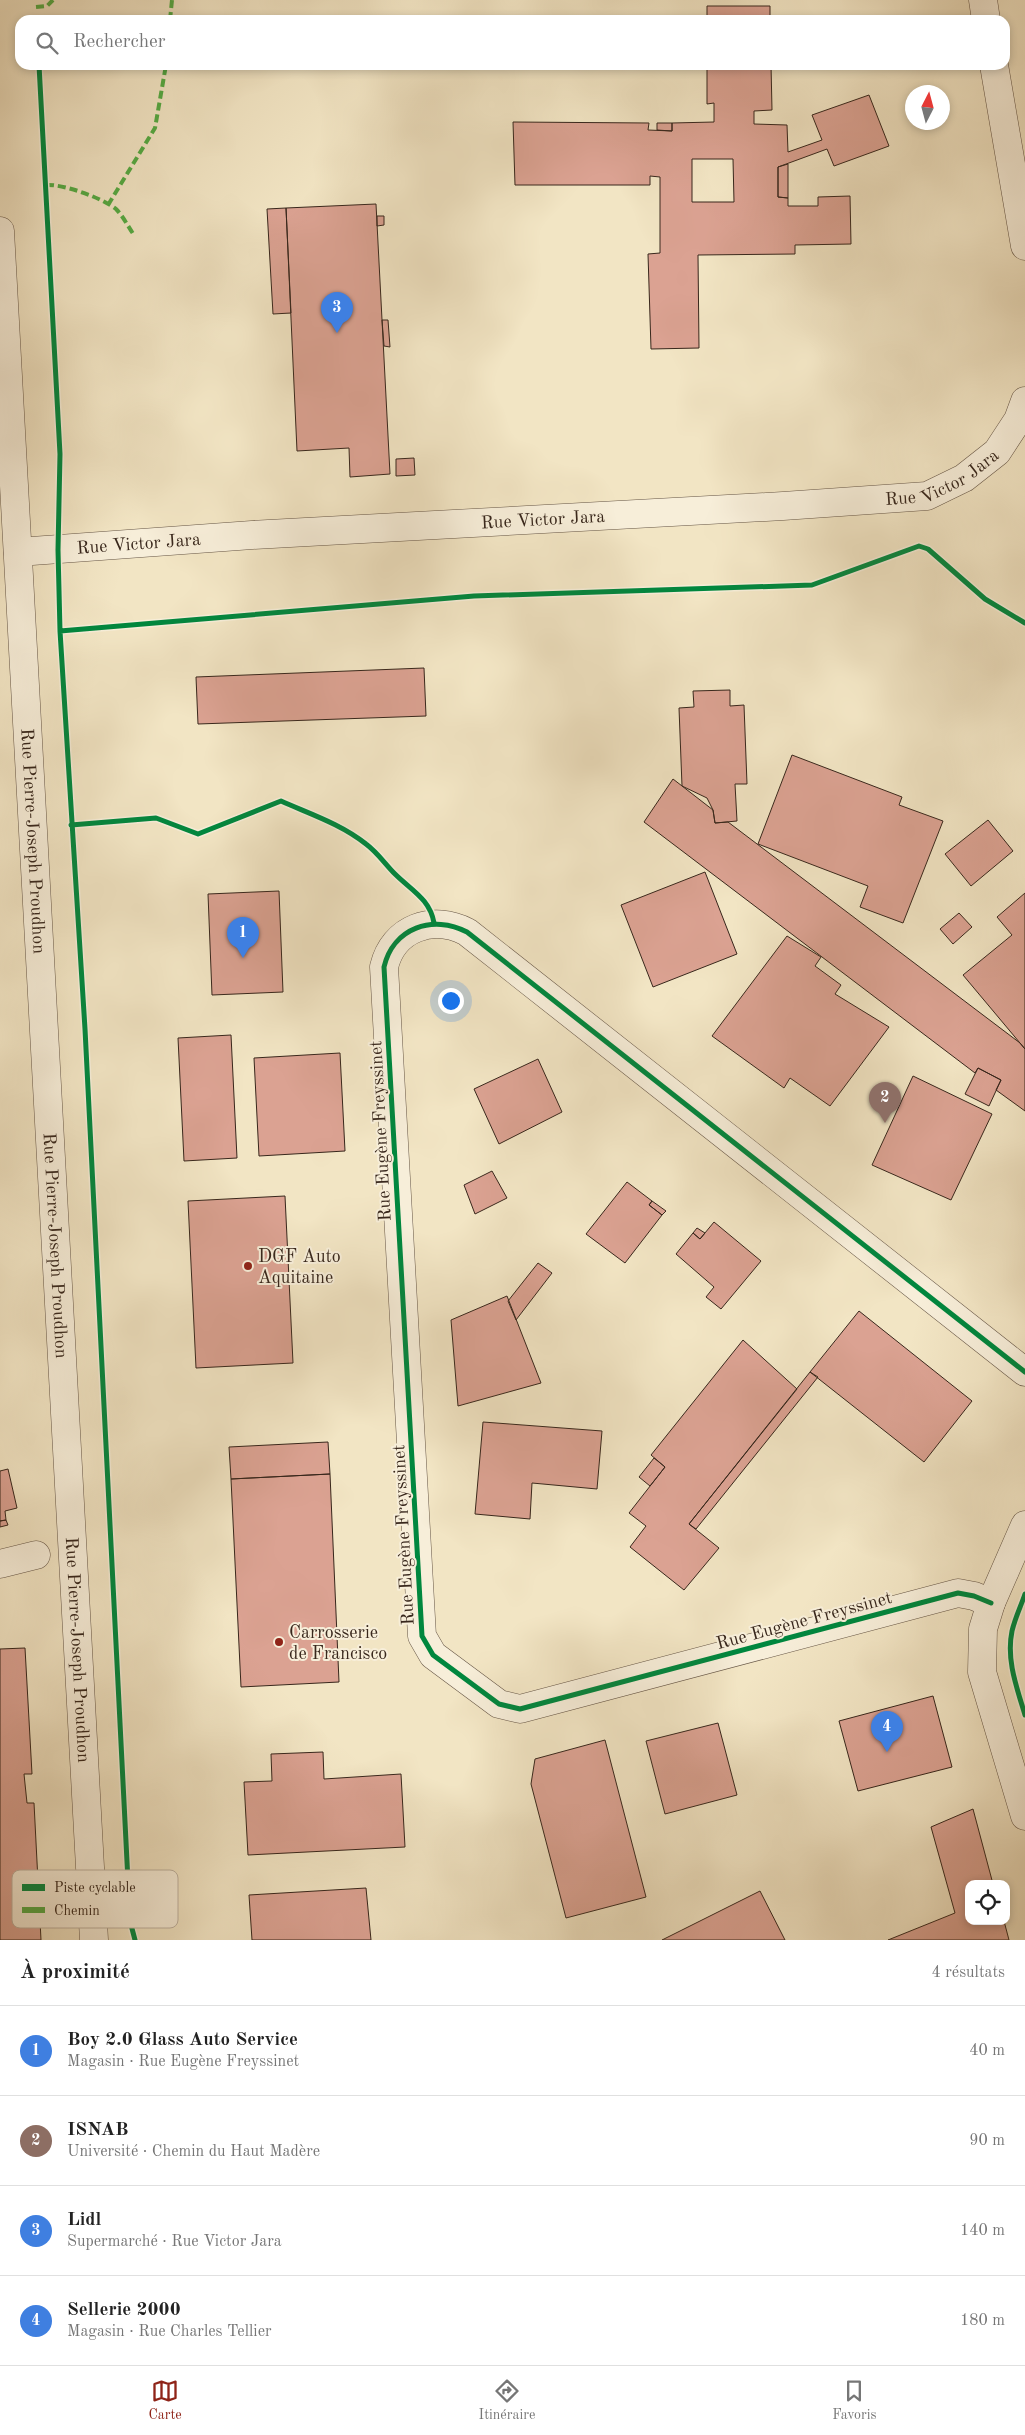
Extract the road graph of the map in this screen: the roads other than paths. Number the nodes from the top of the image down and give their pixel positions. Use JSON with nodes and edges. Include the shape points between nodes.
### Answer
{"nodes":[{"id":1,"x":983,"y":0,"type":"edge"},
{"id":2,"x":985,"y":15,"type":"edge"},
{"id":3,"x":995,"y":70,"type":"edge"},
{"id":4,"x":0,"y":231,"type":"edge"},
{"id":5,"x":1025,"y":246,"type":"edge"},
{"id":6,"x":1025,"y":401,"type":"edge"},
{"id":7,"x":18,"y":552,"type":"junction"},
{"id":8,"x":1025,"y":1372,"type":"edge"},
{"id":9,"x":1025,"y":1526,"type":"edge"},
{"id":10,"x":36,"y":1555,"type":"dead end"},
{"id":11,"x":0,"y":1564,"type":"edge"},
{"id":12,"x":991,"y":1603,"type":"junction"},
{"id":13,"x":1025,"y":1816,"type":"edge"},
{"id":14,"x":90,"y":1870,"type":"edge"}],
"edges":[{"from":1,"to":2,"type":"street"},
{"from":3,"to":5,"type":"street"},
{"from":4,"to":7,"type":"street","name":"Rue Pierre-Joseph Proudhon"},
{"from":6,"to":7,"type":"street","name":"Rue Victor Jara","via":[[1018,420],[997,452],[964,478],[927,496]]},
{"from":7,"to":14,"type":"street","name":"Rue Pierre-Joseph Proudhon"},
{"from":8,"to":12,"type":"street","name":"Rue Eugène Freyssinet","via":[[467,932],[446,923],[420,926],[399,939],[386,958],[422,1636],[433,1655],[499,1704],[520,1709],[958,1593]]},
{"from":9,"to":12,"type":"street"},
{"from":10,"to":11,"type":"street"},
{"from":12,"to":13,"type":"street","via":[[983,1629],[982,1672]]}]}
